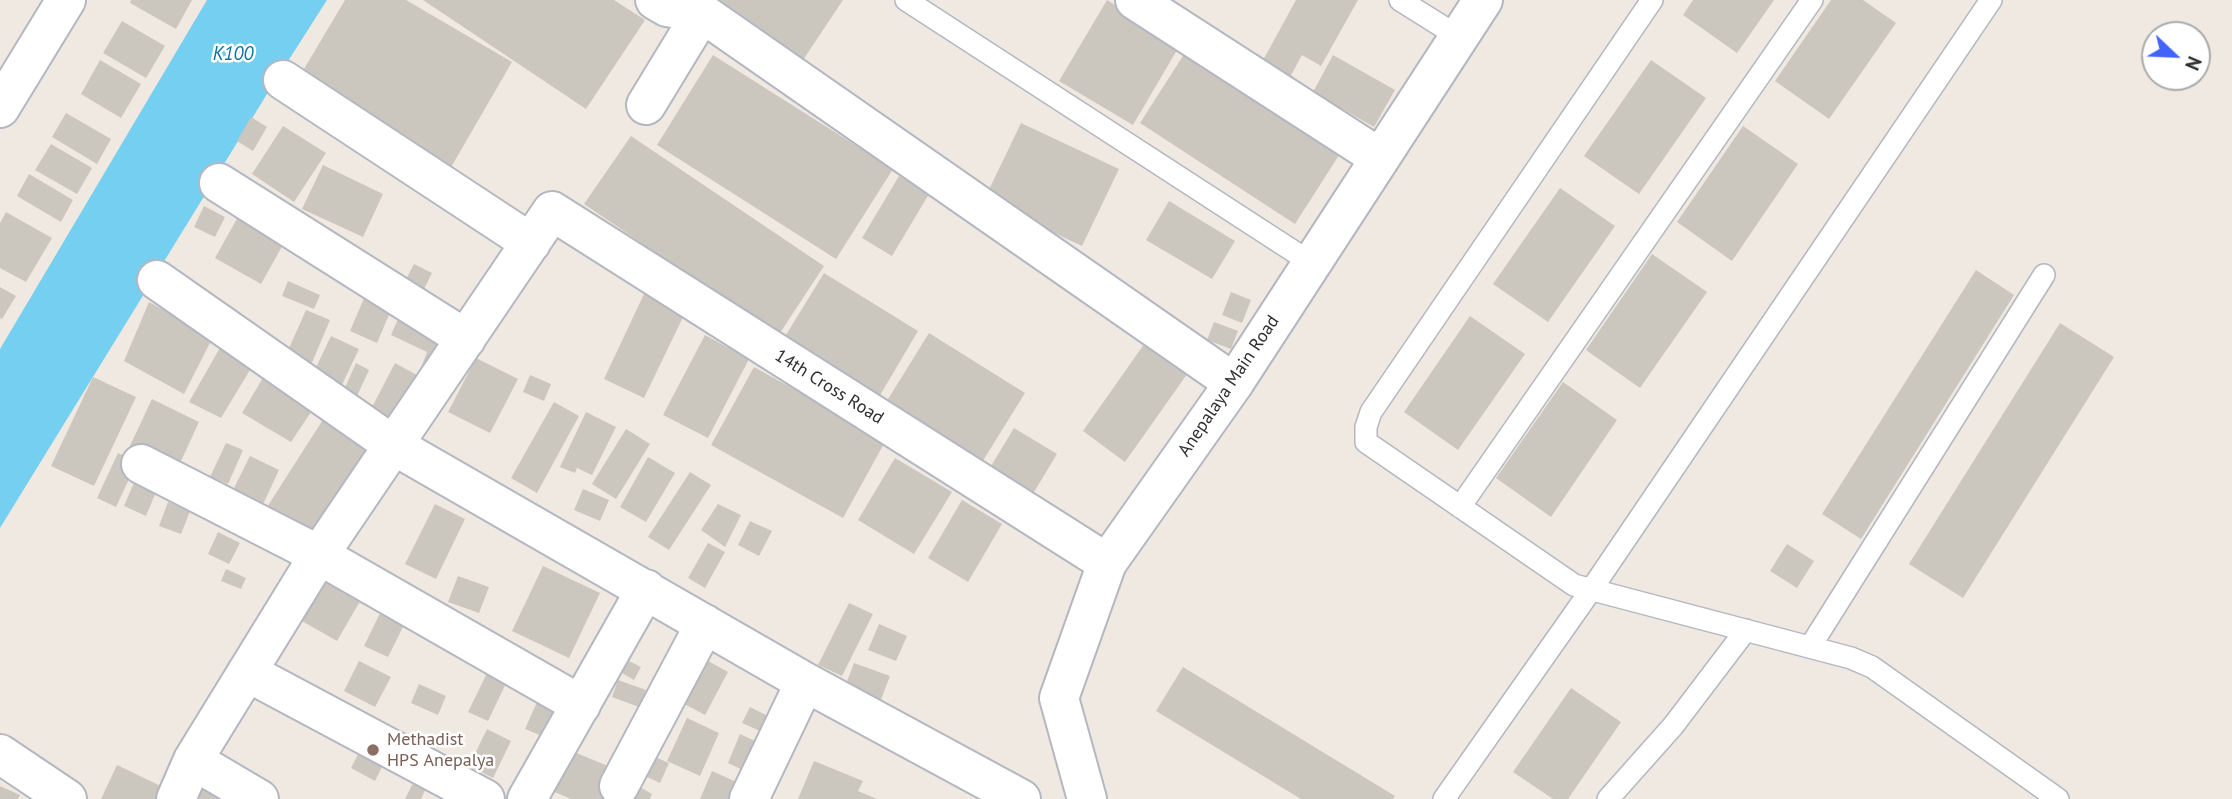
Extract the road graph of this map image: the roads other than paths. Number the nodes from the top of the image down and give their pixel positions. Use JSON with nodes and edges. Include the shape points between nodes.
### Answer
{"nodes":[{"id":1,"x":66,"y":0,"type":"edge"},
{"id":2,"x":655,"y":0,"type":"edge"},
{"id":3,"x":906,"y":0,"type":"edge"},
{"id":4,"x":1135,"y":0,"type":"edge"},
{"id":5,"x":1400,"y":0,"type":"edge"},
{"id":6,"x":1483,"y":0,"type":"edge"},
{"id":7,"x":1653,"y":0,"type":"edge"},
{"id":8,"x":1812,"y":0,"type":"edge"},
{"id":9,"x":1991,"y":0,"type":"edge"},
{"id":10,"x":702,"y":13,"type":"junction"},
{"id":11,"x":1460,"y":37,"type":"junction"},
{"id":12,"x":283,"y":80,"type":"dead end"},
{"id":13,"x":646,"y":104,"type":"dead end"},
{"id":14,"x":0,"y":108,"type":"edge"},
{"id":15,"x":1380,"y":158,"type":"junction"},
{"id":16,"x":219,"y":184,"type":"dead end"},
{"id":17,"x":531,"y":243,"type":"junction"},
{"id":18,"x":1310,"y":262,"type":"junction"},
{"id":19,"x":2043,"y":275,"type":"dead end"},
{"id":20,"x":157,"y":280,"type":"dead end"},
{"id":21,"x":466,"y":340,"type":"junction"},
{"id":22,"x":1234,"y":383,"type":"junction"},
{"id":23,"x":393,"y":444,"type":"junction"},
{"id":24,"x":141,"y":464,"type":"dead end"},
{"id":25,"x":1460,"y":507,"type":"junction"},
{"id":26,"x":319,"y":555,"type":"junction"},
{"id":27,"x":1107,"y":563,"type":"junction"},
{"id":28,"x":646,"y":589,"type":"junction"},
{"id":29,"x":1591,"y":590,"type":"junction"},
{"id":30,"x":705,"y":624,"type":"junction"},
{"id":31,"x":1746,"y":630,"type":"junction"},
{"id":32,"x":1810,"y":647,"type":"junction"},
{"id":33,"x":247,"y":672,"type":"junction"},
{"id":34,"x":805,"y":682,"type":"junction"},
{"id":35,"x":581,"y":705,"type":"junction"},
{"id":36,"x":0,"y":754,"type":"edge"},
{"id":37,"x":193,"y":760,"type":"junction"},
{"id":38,"x":619,"y":786,"type":"dead end"},
{"id":39,"x":1012,"y":797,"type":"edge"},
{"id":40,"x":67,"y":799,"type":"edge"},
{"id":41,"x":176,"y":799,"type":"edge"},
{"id":42,"x":259,"y":799,"type":"edge"},
{"id":43,"x":485,"y":799,"type":"edge"},
{"id":44,"x":527,"y":799,"type":"edge"},
{"id":45,"x":749,"y":799,"type":"edge"},
{"id":46,"x":1087,"y":799,"type":"edge"},
{"id":47,"x":1444,"y":799,"type":"edge"},
{"id":48,"x":1608,"y":799,"type":"edge"},
{"id":49,"x":2058,"y":799,"type":"edge"}],
"edges":[{"from":1,"to":14,"type":"street"},
{"from":2,"to":10,"type":"street","via":[[667,7]]},
{"from":3,"to":18,"type":"lane"},
{"from":4,"to":15,"type":"street"},
{"from":5,"to":11,"type":"lane"},
{"from":6,"to":11,"type":"street","name":"Anepalaya Main Road"},
{"from":7,"to":25,"type":"lane","via":[[1371,412],[1366,442]]},
{"from":8,"to":25,"type":"lane"},
{"from":9,"to":29,"type":"lane"},
{"from":10,"to":13,"type":"street"},
{"from":10,"to":22,"type":"street"},
{"from":11,"to":15,"type":"street","name":"Anepalaya Main Road"},
{"from":12,"to":17,"type":"street"},
{"from":15,"to":18,"type":"street","name":"Anepalaya Main Road"},
{"from":16,"to":21,"type":"street"},
{"from":17,"to":21,"type":"street"},
{"from":17,"to":27,"type":"street","name":"14th Cross Road","via":[[552,211]]},
{"from":18,"to":22,"type":"street","name":"Anepalaya Main Road"},
{"from":19,"to":32,"type":"lane"},
{"from":20,"to":23,"type":"street"},
{"from":21,"to":23,"type":"street"},
{"from":22,"to":27,"type":"street","name":"Anepalaya Main Road"},
{"from":23,"to":26,"type":"street"},
{"from":23,"to":28,"type":"street"},
{"from":24,"to":26,"type":"street"},
{"from":25,"to":29,"type":"lane","via":[[1574,585]]},
{"from":26,"to":33,"type":"street"},
{"from":26,"to":35,"type":"street"},
{"from":27,"to":46,"type":"street","name":"Anepalaya Main Road","via":[[1059,698]]},
{"from":28,"to":30,"type":"street"},
{"from":28,"to":35,"type":"street"},
{"from":29,"to":31,"type":"lane"},
{"from":29,"to":47,"type":"lane"},
{"from":30,"to":34,"type":"street"},
{"from":30,"to":38,"type":"street"},
{"from":31,"to":32,"type":"lane"},
{"from":31,"to":48,"type":"lane","via":[[1674,726]]},
{"from":32,"to":49,"type":"lane","via":[[1872,667]]},
{"from":33,"to":37,"type":"street"},
{"from":33,"to":43,"type":"street"},
{"from":34,"to":39,"type":"street"},
{"from":34,"to":45,"type":"street"},
{"from":35,"to":44,"type":"street"},
{"from":36,"to":40,"type":"street"},
{"from":37,"to":41,"type":"street"},
{"from":37,"to":42,"type":"street"}]}
